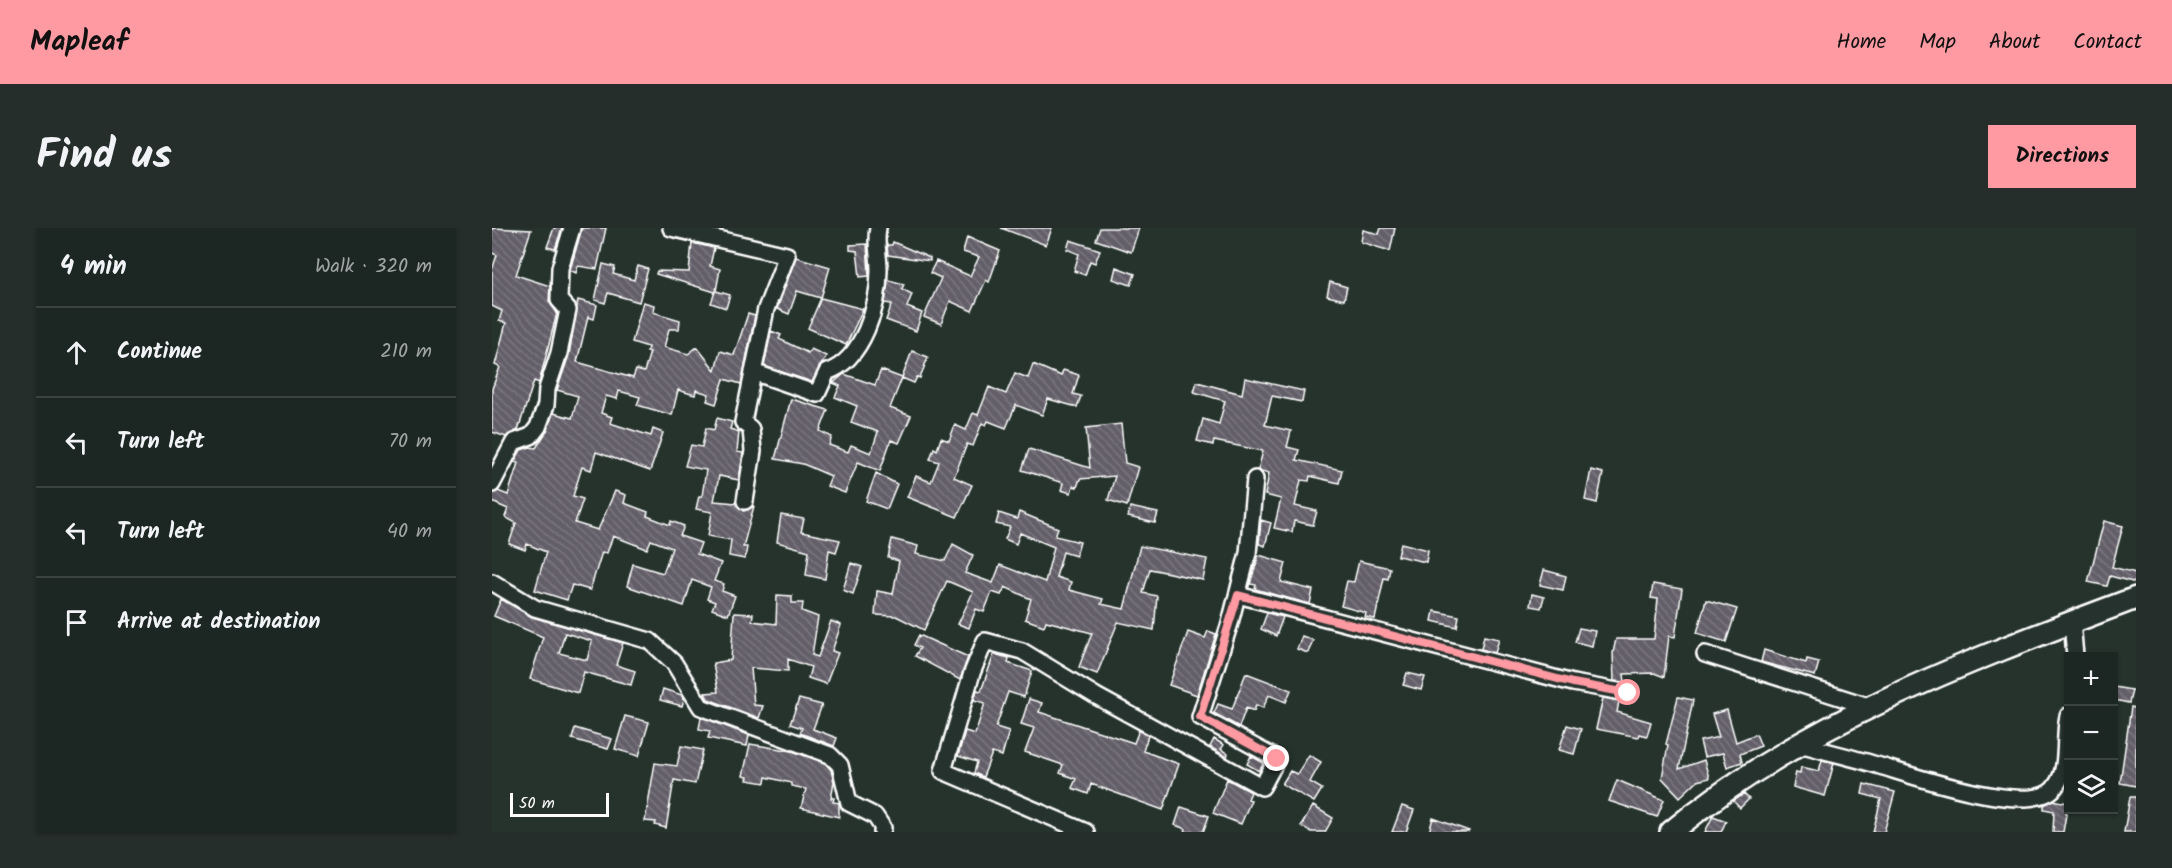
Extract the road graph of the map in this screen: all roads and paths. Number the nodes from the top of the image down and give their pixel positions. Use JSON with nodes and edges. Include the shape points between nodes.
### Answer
{"nodes":[{"id":1,"x":572,"y":228,"type":"edge"},
{"id":2,"x":671,"y":228,"type":"edge"},
{"id":3,"x":878,"y":228,"type":"edge"},
{"id":4,"x":753,"y":372,"type":"junction"},
{"id":5,"x":1255,"y":479,"type":"dead end"},
{"id":6,"x":492,"y":484,"type":"edge"},
{"id":7,"x":745,"y":501,"type":"dead end"},
{"id":8,"x":492,"y":582,"type":"edge"},
{"id":9,"x":1238,"y":595,"type":"junction"},
{"id":10,"x":2136,"y":598,"type":"edge"},
{"id":11,"x":2072,"y":622,"type":"junction"},
{"id":12,"x":2075,"y":652,"type":"edge"},
{"id":13,"x":1705,"y":654,"type":"dead end"},
{"id":14,"x":1628,"y":693,"type":"dead end"},
{"id":15,"x":1871,"y":707,"type":"junction"},
{"id":16,"x":1800,"y":744,"type":"junction"},
{"id":17,"x":2064,"y":751,"type":"edge"},
{"id":18,"x":882,"y":832,"type":"edge"},
{"id":19,"x":1086,"y":832,"type":"edge"},
{"id":20,"x":1671,"y":832,"type":"edge"}],
"edges":[{"from":1,"to":6,"type":"street","via":[[560,268],[560,300],[568,310],[546,405],[531,436],[514,441]]},
{"from":2,"to":4,"type":"street","via":[[787,255],[766,309]]},
{"from":3,"to":4,"type":"street","via":[[875,244],[879,270],[872,315],[856,352],[827,372],[817,394]]},
{"from":4,"to":7,"type":"street","via":[[743,422],[751,429],[753,451]]},
{"from":5,"to":9,"type":"street","via":[[1248,554]]},
{"from":8,"to":18,"type":"street","via":[[535,609],[650,641],[674,663],[701,707],[830,755],[840,765],[849,803],[875,816]]},
{"from":9,"to":14,"type":"street","via":[[1573,683]]},
{"from":9,"to":19,"type":"street","via":[[1200,717],[1277,759],[1262,787],[1022,651],[986,641],[972,673],[943,771]]},
{"from":10,"to":11,"type":"street"},
{"from":11,"to":12,"type":"street"},
{"from":11,"to":15,"type":"street","via":[[1985,655]]},
{"from":13,"to":15,"type":"street"},
{"from":15,"to":16,"type":"street"},
{"from":16,"to":17,"type":"street","via":[[1946,786],[2018,798],[2054,789],[2061,777]]},
{"from":16,"to":20,"type":"street","via":[[1706,803]]}]}
